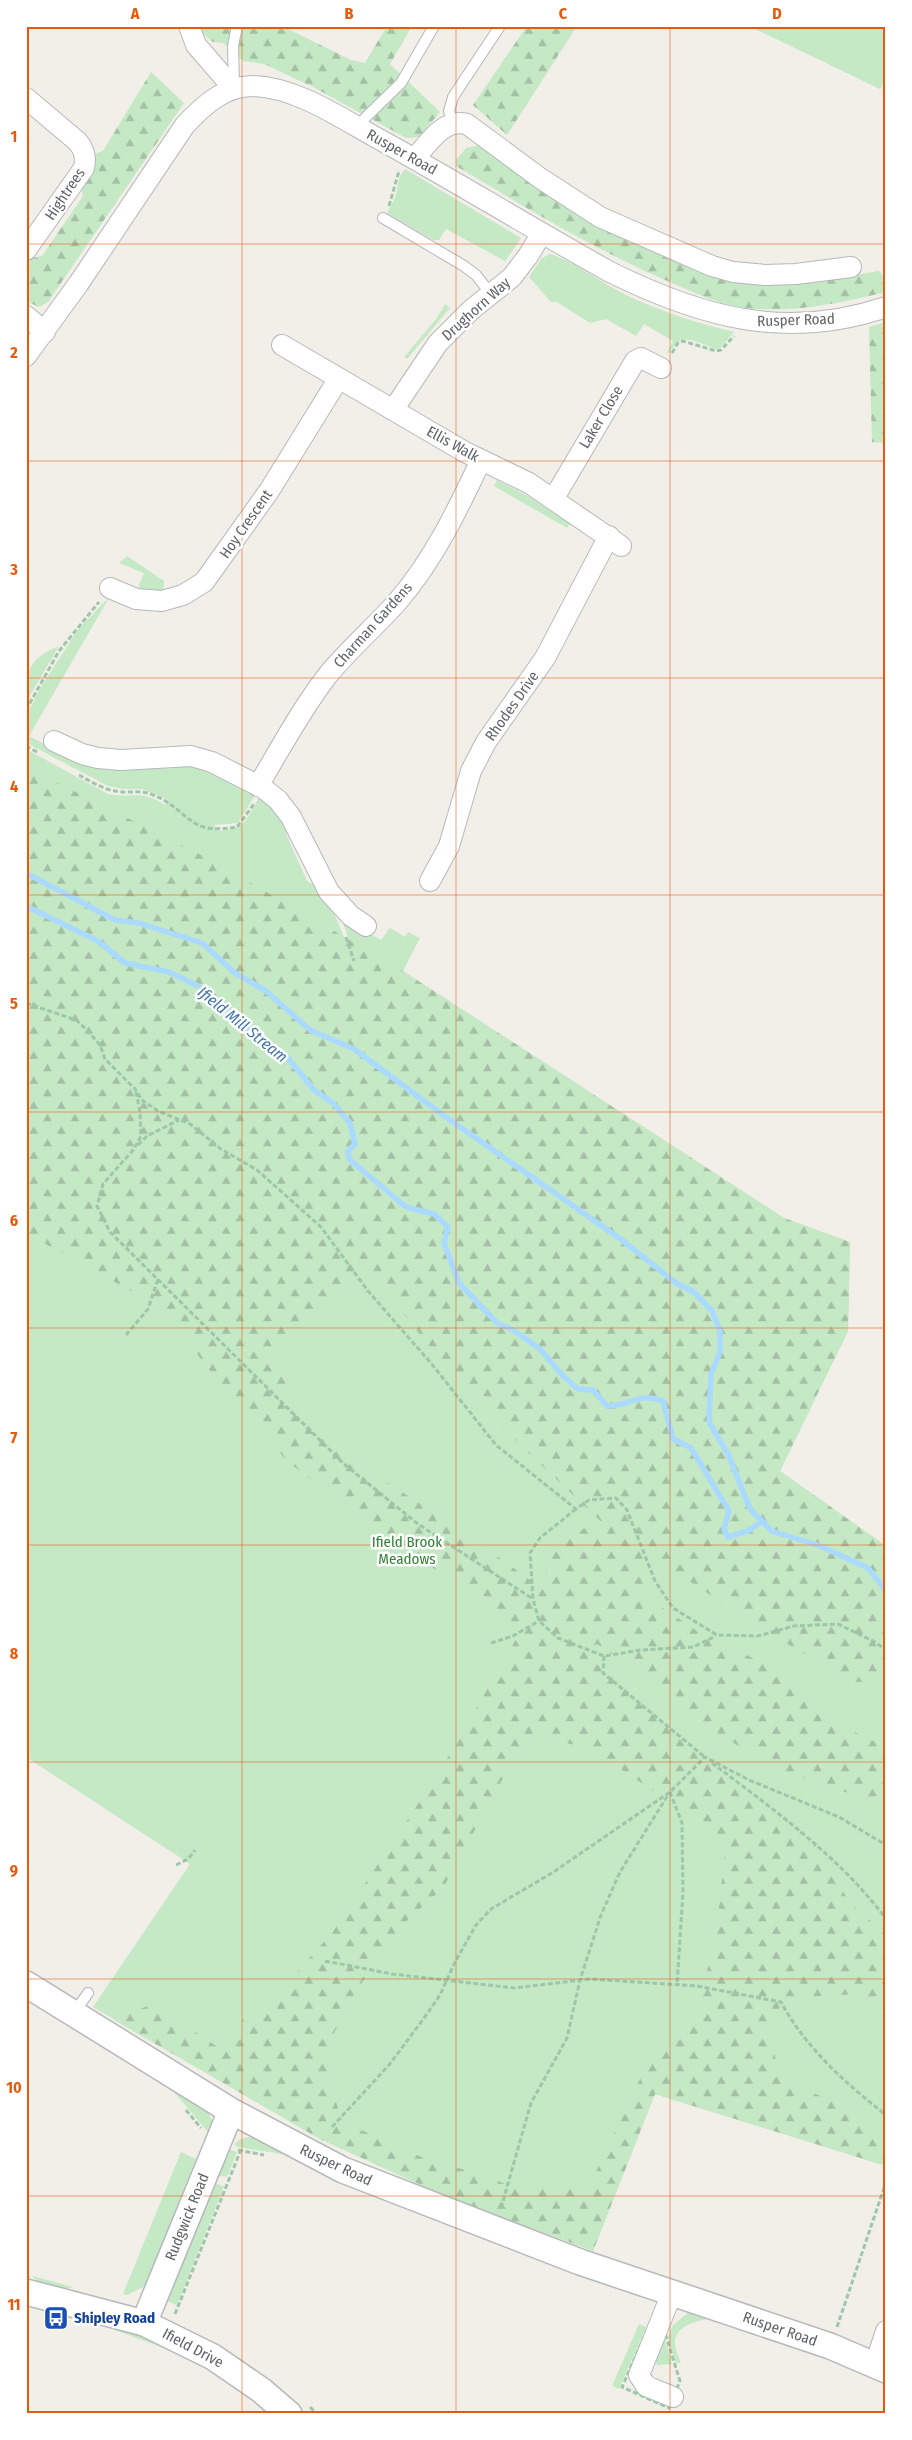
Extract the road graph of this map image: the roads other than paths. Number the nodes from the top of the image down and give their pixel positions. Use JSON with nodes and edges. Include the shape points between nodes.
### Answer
{"nodes":[{"id":1,"x":189,"y":26,"type":"edge"},
{"id":2,"x":236,"y":26,"type":"edge"},
{"id":3,"x":434,"y":26,"type":"edge"},
{"id":4,"x":500,"y":26,"type":"edge"},
{"id":5,"x":234,"y":89,"type":"junction"},
{"id":6,"x":26,"y":98,"type":"edge"},
{"id":7,"x":453,"y":123,"type":"junction"},
{"id":8,"x":358,"y":128,"type":"junction"},
{"id":9,"x":415,"y":158,"type":"junction"},
{"id":10,"x":383,"y":218,"type":"road end"},
{"id":11,"x":542,"y":233,"type":"junction"},
{"id":12,"x":26,"y":250,"type":"edge"},
{"id":13,"x":851,"y":267,"type":"dead end"},
{"id":14,"x":491,"y":294,"type":"junction"},
{"id":15,"x":886,"y":307,"type":"edge"},
{"id":16,"x":26,"y":316,"type":"edge"},
{"id":17,"x":45,"y":332,"type":"junction"},
{"id":18,"x":282,"y":345,"type":"dead end"},
{"id":19,"x":26,"y":356,"type":"edge"},
{"id":20,"x":661,"y":368,"type":"road end"},
{"id":21,"x":339,"y":378,"type":"junction"},
{"id":22,"x":393,"y":410,"type":"junction"},
{"id":23,"x":481,"y":460,"type":"junction"},
{"id":24,"x":554,"y":498,"type":"junction"},
{"id":25,"x":615,"y":541,"type":"joint"},
{"id":26,"x":110,"y":588,"type":"road end"},
{"id":27,"x":48,"y":747,"type":"road end"},
{"id":28,"x":261,"y":787,"type":"junction"},
{"id":29,"x":430,"y":882,"type":"dead end"},
{"id":30,"x":366,"y":926,"type":"dead end"},
{"id":31,"x":26,"y":1984,"type":"edge"},
{"id":32,"x":88,"y":1993,"type":"dead end"},
{"id":33,"x":73,"y":2014,"type":"junction"},
{"id":34,"x":231,"y":2111,"type":"junction"},
{"id":35,"x":26,"y":2292,"type":"edge"},
{"id":36,"x":672,"y":2293,"type":"junction"},
{"id":37,"x":144,"y":2323,"type":"junction"},
{"id":38,"x":886,"y":2331,"type":"edge"},
{"id":39,"x":880,"y":2368,"type":"edge"},
{"id":40,"x":674,"y":2397,"type":"dead end"},
{"id":41,"x":289,"y":2414,"type":"edge"}],
"edges":[{"from":1,"to":5,"type":"street","via":[[196,45]]},
{"from":2,"to":5,"type":"lane"},
{"from":3,"to":8,"type":"lane","via":[[401,83]]},
{"from":4,"to":7,"type":"lane","via":[[453,97],[449,111]]},
{"from":5,"to":8,"type":"street","name":"Rusper Road","via":[[252,86],[295,96]]},
{"from":5,"to":17,"type":"street","name":"Rusper Road","via":[[201,108],[185,125]]},
{"from":6,"to":12,"type":"street","name":"Hightrees","via":[[78,142],[86,160],[84,168]]},
{"from":7,"to":9,"type":"street","via":[[437,133]]},
{"from":7,"to":13,"type":"street","via":[[467,124],[600,217],[712,266],[733,272],[773,275]]},
{"from":8,"to":9,"type":"street","name":"Rusper Road"},
{"from":9,"to":11,"type":"street","name":"Rusper Road"},
{"from":10,"to":14,"type":"lane","via":[[464,266]]},
{"from":11,"to":14,"type":"street","name":"Drughorn Way","via":[[512,277]]},
{"from":11,"to":15,"type":"street","name":"Rusper Road","via":[[640,287],[698,309],[740,320],[769,323],[820,321]]},
{"from":14,"to":22,"type":"street","name":"Drughorn Way","via":[[438,343]]},
{"from":16,"to":17,"type":"street"},
{"from":17,"to":19,"type":"street","name":"Rusper Road"},
{"from":18,"to":21,"type":"street","name":"Ellis Walk"},
{"from":20,"to":24,"type":"street","name":"Laker Close","via":[[641,358],[635,361]]},
{"from":21,"to":22,"type":"street","name":"Ellis Walk"},
{"from":21,"to":26,"type":"street","name":"Hoy Crescent","via":[[273,485],[204,582],[183,595],[162,601],[136,599]]},
{"from":22,"to":23,"type":"street","name":"Ellis Walk"},
{"from":23,"to":24,"type":"street","name":"Ellis Walk","via":[[529,482]]},
{"from":23,"to":28,"type":"street","name":"Charman Gardens","via":[[443,535],[418,574],[323,682]]},
{"from":24,"to":25,"type":"street","name":"Ellis Walk"},
{"from":25,"to":29,"type":"street","name":"Rhodes Drive","via":[[545,658],[486,742],[471,771],[448,846]]},
{"from":27,"to":28,"type":"street","via":[[121,760],[191,756],[212,762]]},
{"from":28,"to":30,"type":"street","via":[[278,800],[291,818],[329,892],[351,916]]},
{"from":31,"to":33,"type":"street","name":"Rusper Road"},
{"from":32,"to":33,"type":"lane"},
{"from":33,"to":34,"type":"street","name":"Rusper Road"},
{"from":34,"to":36,"type":"street","name":"Rusper Road","via":[[316,2157],[393,2191]]},
{"from":34,"to":37,"type":"street","name":"Rudgwick Road"},
{"from":35,"to":37,"type":"street","name":"Ifield Drive"},
{"from":36,"to":39,"type":"street","name":"Rusper Road","via":[[830,2346]]},
{"from":36,"to":40,"type":"street","via":[[639,2375],[646,2386]]},
{"from":37,"to":41,"type":"street","name":"Ifield Drive","via":[[213,2357],[262,2390]]},
{"from":38,"to":39,"type":"street"}]}
